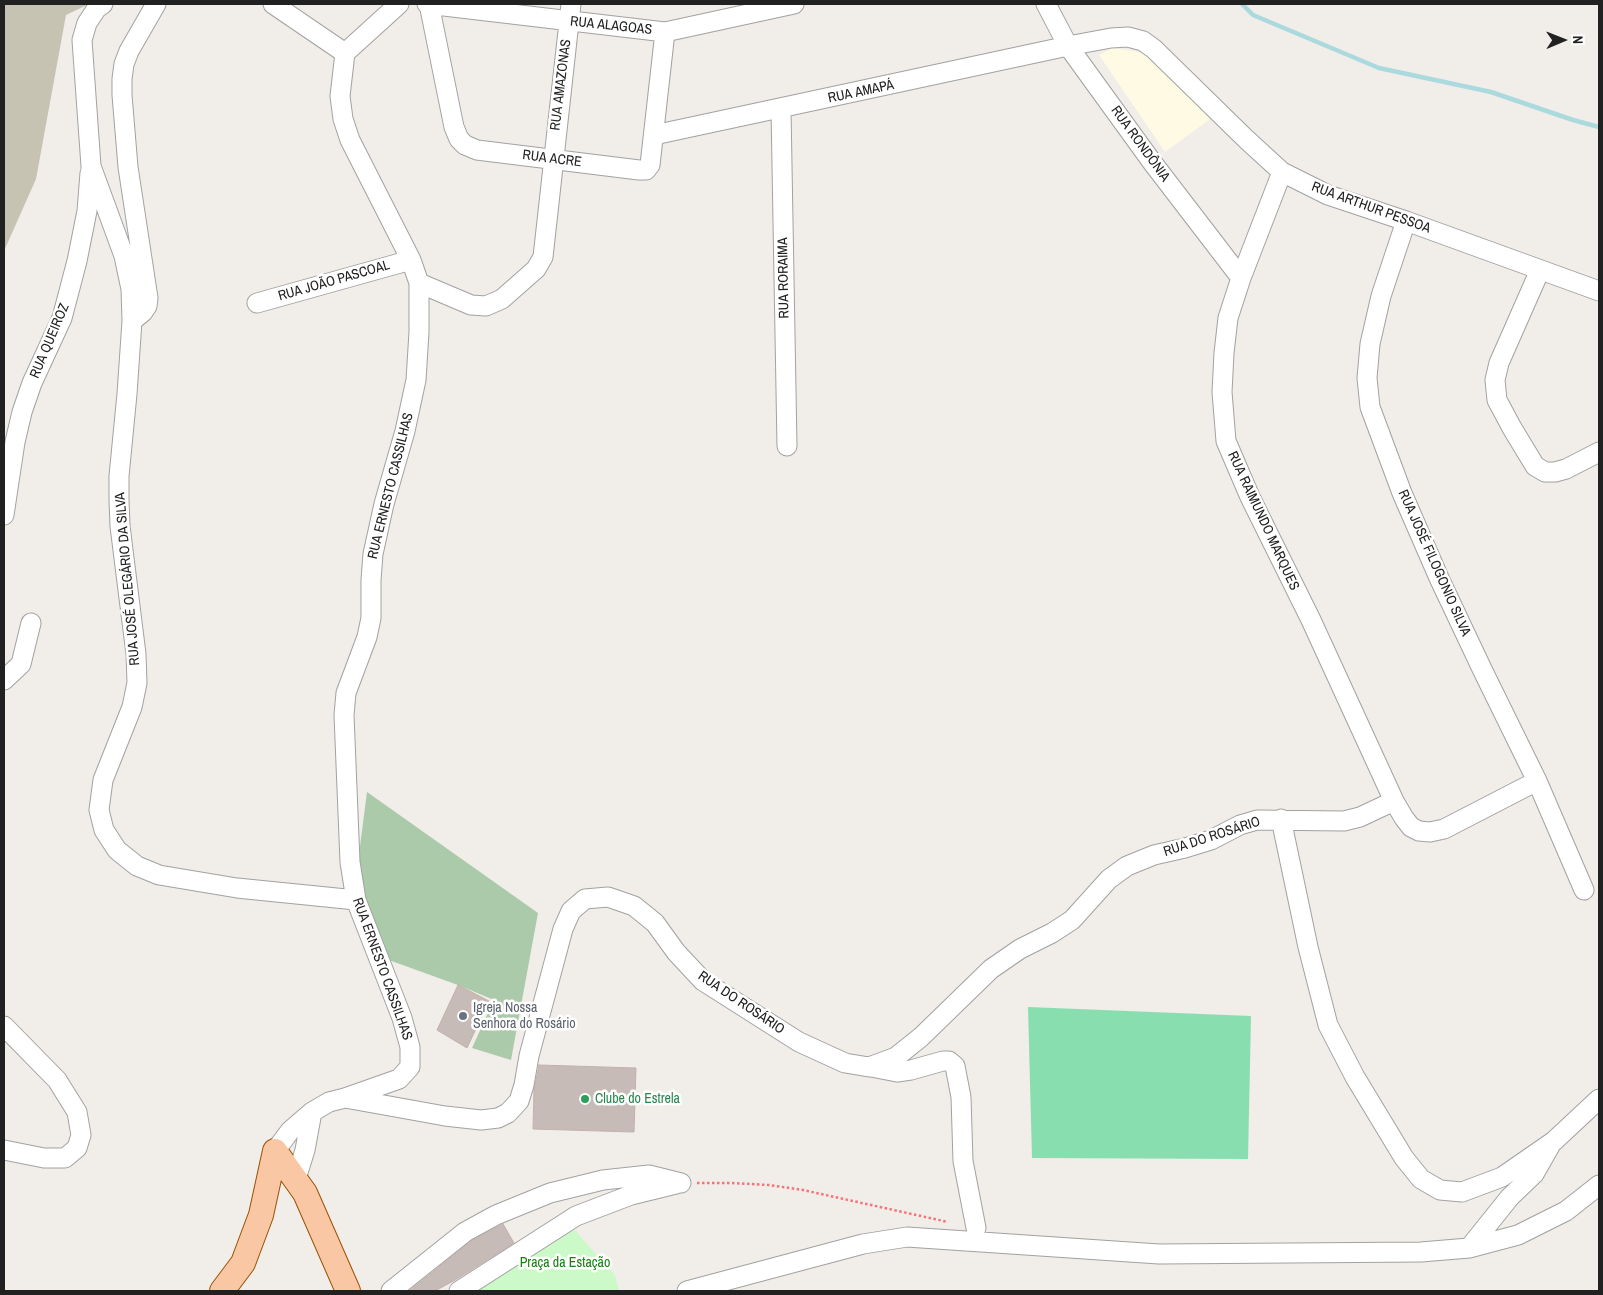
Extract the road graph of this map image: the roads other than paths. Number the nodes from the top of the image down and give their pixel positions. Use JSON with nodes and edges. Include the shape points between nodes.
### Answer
{"nodes":[{"id":1,"x":103,"y":4,"type":"edge"},
{"id":2,"x":156,"y":4,"type":"edge"},
{"id":3,"x":273,"y":4,"type":"edge"},
{"id":4,"x":399,"y":4,"type":"edge"},
{"id":5,"x":428,"y":4,"type":"edge"},
{"id":6,"x":794,"y":4,"type":"edge"},
{"id":7,"x":1046,"y":4,"type":"edge"},
{"id":8,"x":570,"y":12,"type":"edge"},
{"id":9,"x":665,"y":32,"type":"junction"},
{"id":10,"x":1068,"y":46,"type":"junction"},
{"id":11,"x":344,"y":53,"type":"junction"},
{"id":12,"x":781,"y":109,"type":"junction"},
{"id":13,"x":654,"y":135,"type":"junction"},
{"id":14,"x":553,"y":158,"type":"junction"},
{"id":15,"x":91,"y":166,"type":"junction"},
{"id":16,"x":1282,"y":172,"type":"junction"},
{"id":17,"x":1406,"y":221,"type":"junction"},
{"id":18,"x":411,"y":260,"type":"junction"},
{"id":19,"x":1540,"y":270,"type":"junction"},
{"id":20,"x":1241,"y":278,"type":"junction"},
{"id":21,"x":419,"y":283,"type":"junction"},
{"id":22,"x":1599,"y":291,"type":"edge"},
{"id":23,"x":257,"y":303,"type":"dead end"},
{"id":24,"x":132,"y":321,"type":"junction"},
{"id":25,"x":788,"y":446,"type":"dead end"},
{"id":26,"x":1599,"y":452,"type":"edge"},
{"id":27,"x":4,"y":515,"type":"edge"},
{"id":28,"x":31,"y":624,"type":"dead end"},
{"id":29,"x":4,"y":680,"type":"edge"},
{"id":30,"x":1537,"y":782,"type":"junction"},
{"id":31,"x":1394,"y":801,"type":"junction"},
{"id":32,"x":1281,"y":819,"type":"junction"},
{"id":33,"x":1584,"y":890,"type":"dead end"},
{"id":34,"x":356,"y":900,"type":"junction"},
{"id":35,"x":4,"y":1026,"type":"edge"},
{"id":36,"x":869,"y":1067,"type":"junction"},
{"id":37,"x":345,"y":1098,"type":"junction"},
{"id":38,"x":1599,"y":1099,"type":"edge"},
{"id":39,"x":312,"y":1112,"type":"junction"},
{"id":40,"x":1554,"y":1141,"type":"junction"},
{"id":41,"x":4,"y":1150,"type":"edge"},
{"id":42,"x":274,"y":1151,"type":"junction"},
{"id":43,"x":296,"y":1179,"type":"junction"},
{"id":44,"x":1599,"y":1185,"type":"edge"},
{"id":45,"x":976,"y":1228,"type":"dead end"},
{"id":46,"x":1469,"y":1248,"type":"junction"},
{"id":47,"x":222,"y":1291,"type":"edge"},
{"id":48,"x":348,"y":1291,"type":"edge"},
{"id":49,"x":391,"y":1291,"type":"edge"},
{"id":50,"x":460,"y":1291,"type":"edge"},
{"id":51,"x":687,"y":1291,"type":"edge"}],
"edges":[{"from":1,"to":15,"type":"street","name":"RUA JOSÉ OLEGÁRIO DA SILVA","via":[[87,23],[82,40]]},
{"from":2,"to":24,"type":"street","via":[[129,51],[122,79],[128,167],[148,298],[143,312]]},
{"from":3,"to":11,"type":"street"},
{"from":4,"to":11,"type":"street"},
{"from":5,"to":8,"type":"street","name":"RUA ALAGOAS"},
{"from":5,"to":14,"type":"street","name":"RUA ACRE","via":[[459,138],[477,150]]},
{"from":6,"to":9,"type":"street","name":"RUA ALAGOAS"},
{"from":7,"to":10,"type":"street","name":"RUA RONDÔNIA"},
{"from":8,"to":9,"type":"street","name":"RUA ALAGOAS"},
{"from":8,"to":14,"type":"street","name":"RUA AMAZONAS"},
{"from":9,"to":13,"type":"street","name":"RUA ACRE"},
{"from":10,"to":12,"type":"street","name":"RUA AMAPÁ"},
{"from":10,"to":16,"type":"street","name":"RUA ARTHUR PESSOA","via":[[1111,38],[1128,37],[1143,41]]},
{"from":10,"to":20,"type":"street","name":"RUA RONDÔNIA"},
{"from":11,"to":18,"type":"street","name":"RUA ERNESTO CASSILHAS","via":[[340,96],[343,119],[350,140]]},
{"from":12,"to":13,"type":"street","name":"RUA AMAPÁ"},
{"from":12,"to":25,"type":"street","name":"RUA RORAIMA"},
{"from":13,"to":14,"type":"street","name":"RUA ACRE","via":[[650,165],[646,170]]},
{"from":14,"to":21,"type":"street","name":"RUA AMAZONAS","via":[[542,257],[529,277],[502,299],[486,306],[471,305]]},
{"from":15,"to":24,"type":"street","name":"RUA JOSÉ OLEGÁRIO DA SILVA","via":[[128,270]]},
{"from":15,"to":27,"type":"street","name":"RUA QUEIROZ","via":[[87,211],[77,261],[62,318],[22,412]]},
{"from":16,"to":17,"type":"street","name":"RUA ARTHUR PESSOA","via":[[1328,195]]},
{"from":16,"to":20,"type":"street","name":"RUA RAIMUNDO MARQUES"},
{"from":17,"to":19,"type":"street","name":"RUA ARTHUR PESSOA"},
{"from":17,"to":30,"type":"street","name":"RUA JOSÉ FILOGONIO SILVA","via":[[1381,296],[1370,344],[1367,378],[1370,407],[1402,493]]},
{"from":18,"to":21,"type":"street","name":"RUA ERNESTO CASSILHAS"},
{"from":18,"to":23,"type":"street","name":"RUA JOÃO PASCOAL"},
{"from":19,"to":22,"type":"street","name":"RUA ARTHUR PESSOA"},
{"from":19,"to":26,"type":"street","via":[[1499,363],[1495,380],[1497,400],[1535,466],[1545,472],[1566,469]]},
{"from":20,"to":31,"type":"street","name":"RUA RAIMUNDO MARQUES","via":[[1228,318],[1224,353],[1222,392],[1226,442]]},
{"from":21,"to":34,"type":"street","name":"RUA ERNESTO CASSILHAS","via":[[420,332],[416,380],[373,554],[371,618],[367,637],[346,693],[347,818]]},
{"from":24,"to":34,"type":"street","name":"RUA JOSÉ OLEGÁRIO DA SILVA","via":[[119,500],[137,683],[132,707],[103,780],[99,810],[104,830],[118,850],[137,866],[159,875],[237,888]]},
{"from":28,"to":29,"type":"street","via":[[21,664]]},
{"from":30,"to":31,"type":"street","via":[[1444,829],[1430,832],[1419,832],[1411,827]]},
{"from":30,"to":33,"type":"street","name":"RUA JOSÉ FILOGONIO SILVA"},
{"from":31,"to":32,"type":"street","name":"RUA DO ROSÁRIO","via":[[1344,821]]},
{"from":32,"to":36,"type":"street","name":"RUA DO ROSÁRIO","via":[[1240,825],[1211,840],[1154,855],[1127,866],[1109,879],[1072,920],[991,969],[921,1037],[896,1057]]},
{"from":32,"to":40,"type":"street","via":[[1328,1025],[1404,1158],[1421,1179],[1440,1190],[1462,1192],[1502,1177]]},
{"from":34,"to":37,"type":"street","name":"RUA ERNESTO CASSILHAS","via":[[402,1018],[410,1047],[410,1067],[399,1079]]},
{"from":35,"to":41,"type":"street","via":[[57,1080],[77,1112],[82,1135],[77,1148],[65,1158],[44,1158]]},
{"from":36,"to":37,"type":"street","name":"RUA DO ROSÁRIO","via":[[845,1063],[799,1042],[703,981],[655,923],[634,906],[608,897],[585,899],[571,911],[563,929],[519,1101],[508,1113],[481,1120]]},
{"from":36,"to":45,"type":"street","name":"RUA DO ROSÁRIO","via":[[897,1072],[943,1061],[955,1066],[961,1097],[963,1161]]},
{"from":37,"to":39,"type":"street","name":"RUA ERNESTO CASSILHAS","via":[[329,1102]]},
{"from":38,"to":40,"type":"street"},
{"from":39,"to":42,"type":"street","name":"RUA ERNESTO CASSILHAS"},
{"from":39,"to":43,"type":"street"},
{"from":40,"to":46,"type":"street","via":[[1534,1174],[1510,1197]]},
{"from":42,"to":43,"type":"main road"},
{"from":42,"to":47,"type":"main road","via":[[261,1215],[243,1263]]},
{"from":43,"to":48,"type":"main road"},
{"from":44,"to":46,"type":"street","via":[[1566,1211],[1518,1235]]},
{"from":46,"to":51,"type":"street","via":[[1421,1252],[1159,1254],[907,1237],[863,1244]]},
{"from":49,"to":50,"type":"street","via":[[465,1232],[496,1214],[550,1193],[603,1180],[649,1175],[681,1183],[631,1195],[576,1216]]}]}
